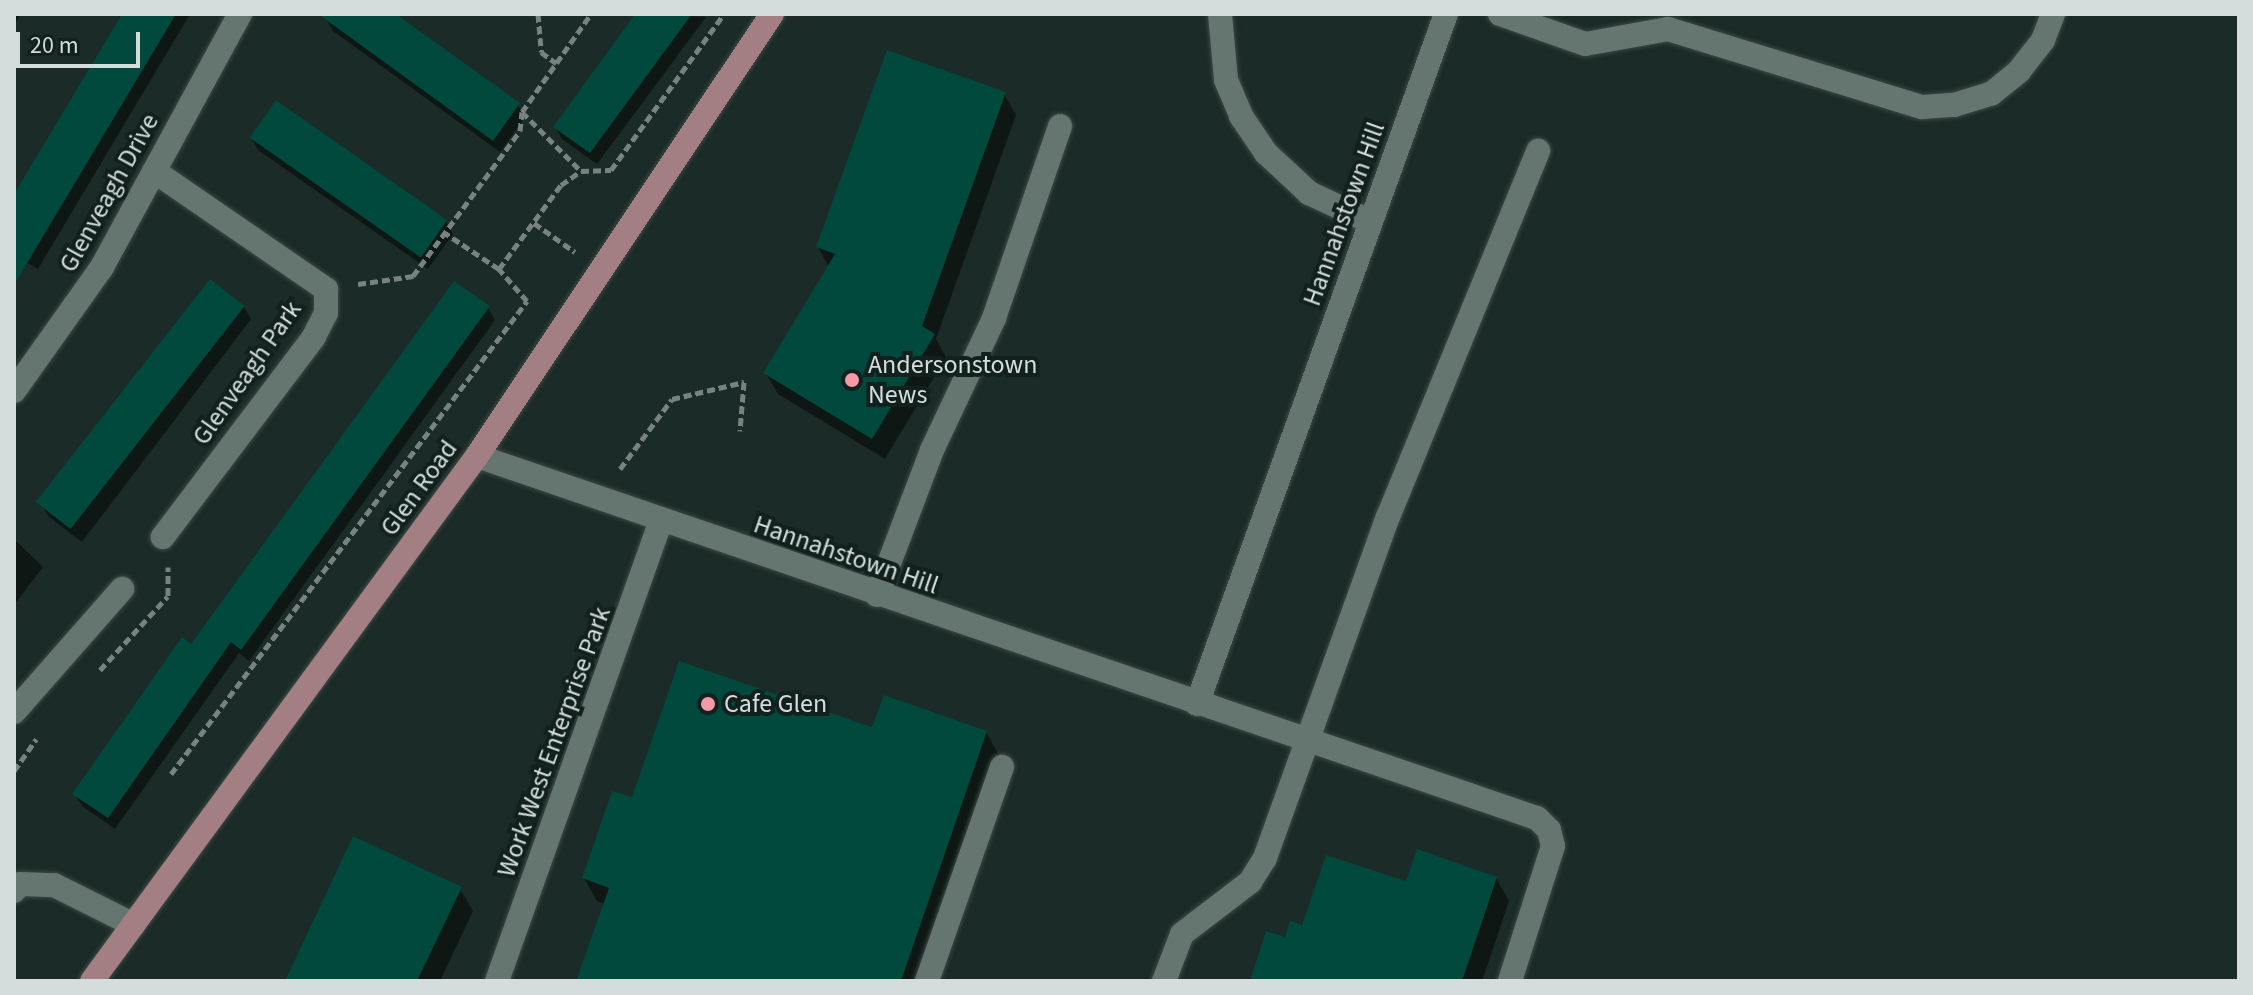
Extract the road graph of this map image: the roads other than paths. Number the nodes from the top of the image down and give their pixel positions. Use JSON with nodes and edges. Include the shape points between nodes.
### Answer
{"nodes":[{"id":1,"x":240,"y":14,"type":"edge"},
{"id":2,"x":772,"y":14,"type":"edge"},
{"id":3,"x":1220,"y":14,"type":"edge"},
{"id":4,"x":1446,"y":14,"type":"edge"},
{"id":5,"x":1500,"y":14,"type":"edge"},
{"id":6,"x":1618,"y":14,"type":"edge"},
{"id":7,"x":2053,"y":14,"type":"edge"},
{"id":8,"x":1611,"y":40,"type":"junction"},
{"id":9,"x":1060,"y":126,"type":"dead end"},
{"id":10,"x":1538,"y":151,"type":"dead end"},
{"id":11,"x":154,"y":171,"type":"junction"},
{"id":12,"x":1371,"y":222,"type":"junction"},
{"id":13,"x":14,"y":391,"type":"edge"},
{"id":14,"x":477,"y":456,"type":"junction"},
{"id":15,"x":661,"y":521,"type":"junction"},
{"id":16,"x":163,"y":537,"type":"dead end"},
{"id":17,"x":122,"y":589,"type":"dead end"},
{"id":18,"x":877,"y":595,"type":"junction"},
{"id":19,"x":1197,"y":704,"type":"junction"},
{"id":20,"x":14,"y":712,"type":"edge"},
{"id":21,"x":1307,"y":741,"type":"junction"},
{"id":22,"x":1002,"y":767,"type":"dead end"},
{"id":23,"x":14,"y":891,"type":"edge"},
{"id":24,"x":134,"y":925,"type":"junction"},
{"id":25,"x":92,"y":981,"type":"edge"},
{"id":26,"x":497,"y":981,"type":"edge"},
{"id":27,"x":927,"y":981,"type":"edge"},
{"id":28,"x":1164,"y":981,"type":"edge"},
{"id":29,"x":1510,"y":981,"type":"edge"}],
"edges":[{"from":1,"to":11,"type":"street","name":"Glenveagh Drive"},
{"from":2,"to":14,"type":"main road","name":"Glen Road"},
{"from":3,"to":12,"type":"street","via":[[1226,80],[1241,116],[1266,153],[1309,193]]},
{"from":4,"to":12,"type":"street","name":"Hannahstown Hill"},
{"from":5,"to":8,"type":"street","via":[[1585,44]]},
{"from":6,"to":8,"type":"street"},
{"from":7,"to":8,"type":"street","via":[[2043,40],[2019,71],[1991,94],[1922,107],[1668,29]]},
{"from":9,"to":18,"type":"street","via":[[994,318],[932,450]]},
{"from":10,"to":21,"type":"street","via":[[1388,517]]},
{"from":11,"to":13,"type":"street","name":"Glenveagh Drive","via":[[74,311]]},
{"from":11,"to":16,"type":"street","name":"Glenveagh Park","via":[[326,289],[326,313],[314,337]]},
{"from":12,"to":19,"type":"street","name":"Hannahstown Hill"},
{"from":14,"to":15,"type":"street","name":"Hannahstown Hill"},
{"from":14,"to":24,"type":"main road","name":"Glen Road"},
{"from":15,"to":18,"type":"street","name":"Hannahstown Hill"},
{"from":15,"to":26,"type":"street","name":"Work West Enterprise Park"},
{"from":17,"to":20,"type":"street"},
{"from":18,"to":19,"type":"street","name":"Hannahstown Hill"},
{"from":19,"to":21,"type":"street","name":"Hannahstown Hill"},
{"from":21,"to":28,"type":"street","via":[[1265,858],[1250,882],[1182,934]]},
{"from":21,"to":29,"type":"street","name":"Hannahstown Hill","via":[[1521,811],[1549,830],[1549,864]]},
{"from":22,"to":27,"type":"street"},
{"from":23,"to":24,"type":"street","via":[[20,884],[54,885]]},
{"from":24,"to":25,"type":"main road","name":"Glen Road"}]}
